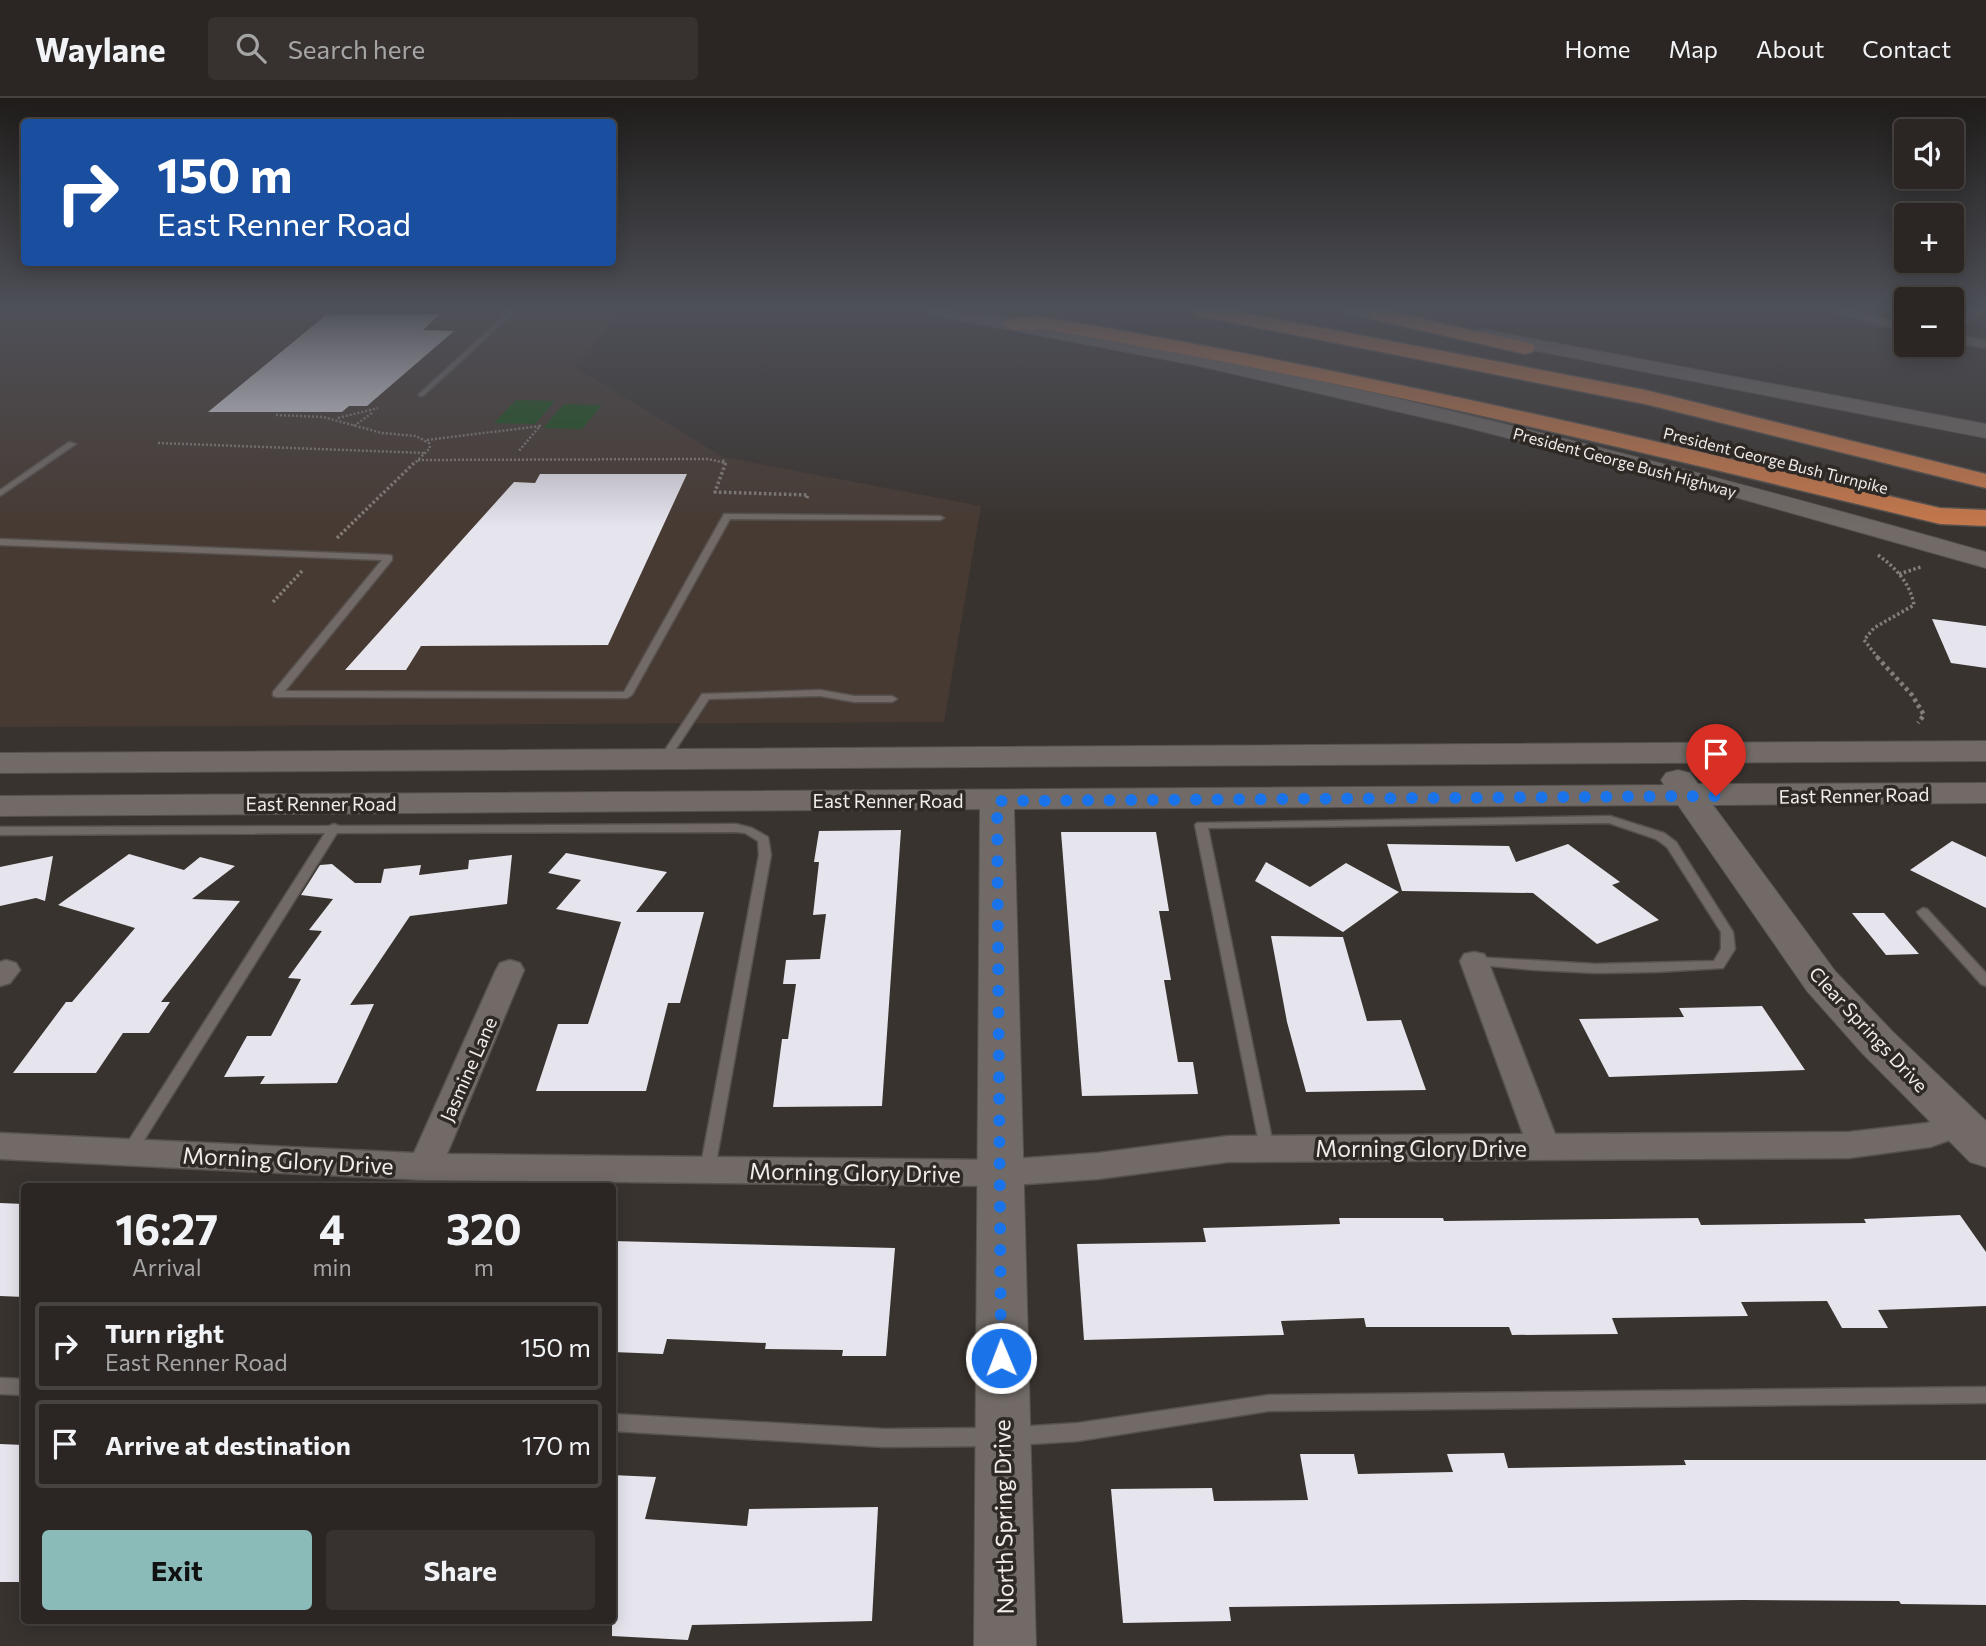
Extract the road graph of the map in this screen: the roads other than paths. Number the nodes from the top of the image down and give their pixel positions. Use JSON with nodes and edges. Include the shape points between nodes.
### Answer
{"nodes":[{"id":1,"x":435,"y":382,"type":"edge"},
{"id":2,"x":1291,"y":382,"type":"edge"},
{"id":3,"x":1356,"y":382,"type":"edge"},
{"id":4,"x":1442,"y":382,"type":"edge"},
{"id":5,"x":1569,"y":382,"type":"edge"},
{"id":6,"x":1680,"y":382,"type":"edge"},
{"id":7,"x":1730,"y":382,"type":"edge"},
{"id":8,"x":421,"y":395,"type":"dead end"},
{"id":9,"x":1986,"y":431,"type":"edge"},
{"id":10,"x":1893,"y":434,"type":"dead end"},
{"id":11,"x":72,"y":444,"type":"dead end"},
{"id":12,"x":1986,"y":481,"type":"edge"},
{"id":13,"x":0,"y":494,"type":"edge"},
{"id":14,"x":1986,"y":513,"type":"edge"},
{"id":15,"x":940,"y":518,"type":"dead end"},
{"id":16,"x":1986,"y":518,"type":"edge"},
{"id":17,"x":0,"y":542,"type":"edge"},
{"id":18,"x":1986,"y":560,"type":"edge"},
{"id":19,"x":891,"y":699,"type":"dead end"},
{"id":20,"x":1986,"y":751,"type":"edge"},
{"id":21,"x":1658,"y":753,"type":"junction"},
{"id":22,"x":1176,"y":756,"type":"junction"},
{"id":23,"x":937,"y":757,"type":"junction"},
{"id":24,"x":664,"y":759,"type":"junction"},
{"id":25,"x":0,"y":763,"type":"edge"},
{"id":26,"x":1986,"y":771,"type":"edge"},
{"id":27,"x":1973,"y":793,"type":"edge"},
{"id":28,"x":1689,"y":796,"type":"junction"},
{"id":29,"x":654,"y":799,"type":"junction"},
{"id":30,"x":997,"y":801,"type":"junction"},
{"id":31,"x":0,"y":806,"type":"edge"},
{"id":32,"x":334,"y":828,"type":"junction"},
{"id":33,"x":0,"y":831,"type":"edge"},
{"id":34,"x":1923,"y":912,"type":"dead end"},
{"id":35,"x":1474,"y":961,"type":"joint"},
{"id":36,"x":510,"y":970,"type":"dead end"},
{"id":37,"x":1986,"y":981,"type":"edge"},
{"id":38,"x":1972,"y":1136,"type":"edge"},
{"id":39,"x":0,"y":1146,"type":"edge"},
{"id":40,"x":1544,"y":1147,"type":"junction"},
{"id":41,"x":1266,"y":1149,"type":"junction"},
{"id":42,"x":130,"y":1152,"type":"junction"},
{"id":43,"x":425,"y":1167,"type":"junction"},
{"id":44,"x":708,"y":1170,"type":"junction"},
{"id":45,"x":999,"y":1173,"type":"junction"},
{"id":46,"x":0,"y":1386,"type":"edge"},
{"id":47,"x":21,"y":1387,"type":"edge"},
{"id":48,"x":1986,"y":1395,"type":"edge"},
{"id":49,"x":616,"y":1422,"type":"edge"},
{"id":50,"x":1002,"y":1437,"type":"junction"},
{"id":51,"x":1005,"y":1646,"type":"edge"}],
"edges":[{"from":1,"to":8,"type":"lane"},
{"from":2,"to":18,"type":"main road","name":"President George Bush Highway","via":[[1496,428]]},
{"from":3,"to":16,"type":"highway","via":[[1940,516]]},
{"from":4,"to":14,"type":"highway","name":"President George Bush Turnpike"},
{"from":5,"to":12,"type":"highway","name":"President George Bush Turnpike"},
{"from":6,"to":10,"type":"highway"},
{"from":7,"to":9,"type":"main road"},
{"from":11,"to":13,"type":"lane"},
{"from":15,"to":17,"type":"lane","via":[[727,516],[627,695],[277,694],[389,558]]},
{"from":19,"to":24,"type":"lane","via":[[820,693],[706,696]]},
{"from":20,"to":21,"type":"main road"},
{"from":21,"to":22,"type":"main road"},
{"from":21,"to":28,"type":"main road","name":"Clear Springs Drive"},
{"from":22,"to":23,"type":"main road"},
{"from":22,"to":30,"type":"main road","via":[[1128,771],[1026,772],[1008,782]]},
{"from":23,"to":24,"type":"main road"},
{"from":23,"to":30,"type":"main road","via":[[974,779]]},
{"from":24,"to":25,"type":"main road"},
{"from":24,"to":29,"type":"main road"},
{"from":26,"to":27,"type":"main road","via":[[1973,775]]},
{"from":27,"to":28,"type":"main road","name":"East Renner Road"},
{"from":28,"to":30,"type":"main road","name":"East Renner Road"},
{"from":28,"to":38,"type":"main road","name":"Clear Springs Drive","via":[[1821,981]]},
{"from":29,"to":30,"type":"main road","name":"East Renner Road"},
{"from":29,"to":31,"type":"main road","name":"East Renner Road"},
{"from":30,"to":45,"type":"main road","name":"North Spring Drive"},
{"from":32,"to":33,"type":"lane"},
{"from":32,"to":42,"type":"lane"},
{"from":32,"to":44,"type":"lane","via":[[736,828],[764,840]]},
{"from":34,"to":37,"type":"lane"},
{"from":35,"to":40,"type":"street"},
{"from":35,"to":41,"type":"lane","via":[[1544,967],[1718,965],[1728,949],[1727,932],[1672,845],[1660,836],[1610,820],[1201,825]]},
{"from":36,"to":43,"type":"street","name":"Jasmine Lane"},
{"from":38,"to":40,"type":"street","name":"Morning Glory Drive","via":[[1930,1135],[1849,1145]]},
{"from":39,"to":42,"type":"street","name":"Morning Glory Drive"},
{"from":40,"to":41,"type":"street","name":"Morning Glory Drive"},
{"from":41,"to":45,"type":"street","name":"Morning Glory Drive"},
{"from":42,"to":43,"type":"street","name":"Morning Glory Drive"},
{"from":43,"to":44,"type":"street","name":"Morning Glory Drive"},
{"from":44,"to":45,"type":"street","name":"Morning Glory Drive"},
{"from":45,"to":50,"type":"main road","name":"North Spring Drive"},
{"from":46,"to":47,"type":"lane"},
{"from":48,"to":50,"type":"lane","via":[[1269,1403],[1078,1432]]},
{"from":49,"to":50,"type":"lane","via":[[884,1438]]},
{"from":50,"to":51,"type":"main road","name":"North Spring Drive"}]}
